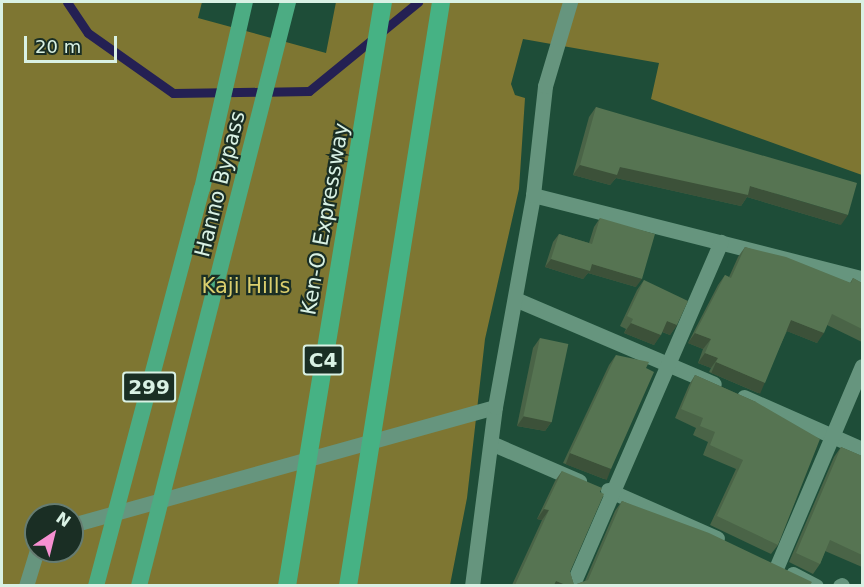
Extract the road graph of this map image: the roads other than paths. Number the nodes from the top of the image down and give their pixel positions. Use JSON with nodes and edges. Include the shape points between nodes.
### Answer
{"nodes":[{"id":1,"x":244,"y":2,"type":"edge"},
{"id":2,"x":288,"y":2,"type":"edge"},
{"id":3,"x":383,"y":2,"type":"edge"},
{"id":4,"x":441,"y":2,"type":"edge"},
{"id":5,"x":570,"y":2,"type":"edge"},
{"id":6,"x":533,"y":195,"type":"junction"},
{"id":7,"x":721,"y":242,"type":"junction"},
{"id":8,"x":862,"y":278,"type":"edge"},
{"id":9,"x":516,"y":299,"type":"junction"},
{"id":10,"x":670,"y":365,"type":"junction"},
{"id":11,"x":862,"y":366,"type":"edge"},
{"id":12,"x":495,"y":407,"type":"junction"},
{"id":13,"x":833,"y":436,"type":"junction"},
{"id":14,"x":491,"y":443,"type":"junction"},
{"id":15,"x":862,"y":449,"type":"edge"},
{"id":16,"x":615,"y":491,"type":"junction"},
{"id":17,"x":84,"y":522,"type":"edge"},
{"id":18,"x":734,"y":546,"type":"edge"},
{"id":19,"x":33,"y":563,"type":"edge"},
{"id":20,"x":26,"y":585,"type":"edge"},
{"id":21,"x":96,"y":585,"type":"edge"},
{"id":22,"x":139,"y":585,"type":"edge"},
{"id":23,"x":287,"y":585,"type":"edge"},
{"id":24,"x":348,"y":585,"type":"edge"},
{"id":25,"x":472,"y":585,"type":"edge"},
{"id":26,"x":572,"y":585,"type":"edge"},
{"id":27,"x":816,"y":585,"type":"edge"}],
"edges":[{"from":1,"to":21,"type":"highway","name":"Hanno Bypass","number":"299","via":[[202,189]]},
{"from":2,"to":22,"type":"highway","name":"Hanno Bypass","number":"299"},
{"from":3,"to":23,"type":"highway","name":"Ken-O Expressway","number":"C4"},
{"from":4,"to":24,"type":"highway"},
{"from":5,"to":6,"type":"street","via":[[545,86]]},
{"from":6,"to":7,"type":"street"},
{"from":6,"to":9,"type":"street"},
{"from":7,"to":8,"type":"street"},
{"from":7,"to":10,"type":"street"},
{"from":9,"to":10,"type":"street"},
{"from":9,"to":12,"type":"street"},
{"from":10,"to":13,"type":"street"},
{"from":10,"to":16,"type":"street"},
{"from":11,"to":13,"type":"street"},
{"from":12,"to":14,"type":"street"},
{"from":12,"to":17,"type":"street"},
{"from":13,"to":15,"type":"street"},
{"from":13,"to":27,"type":"street","via":[[772,563]]},
{"from":14,"to":16,"type":"street","via":[[597,488]]},
{"from":14,"to":25,"type":"street"},
{"from":16,"to":18,"type":"street"},
{"from":16,"to":26,"type":"street"},
{"from":19,"to":20,"type":"street"}]}
